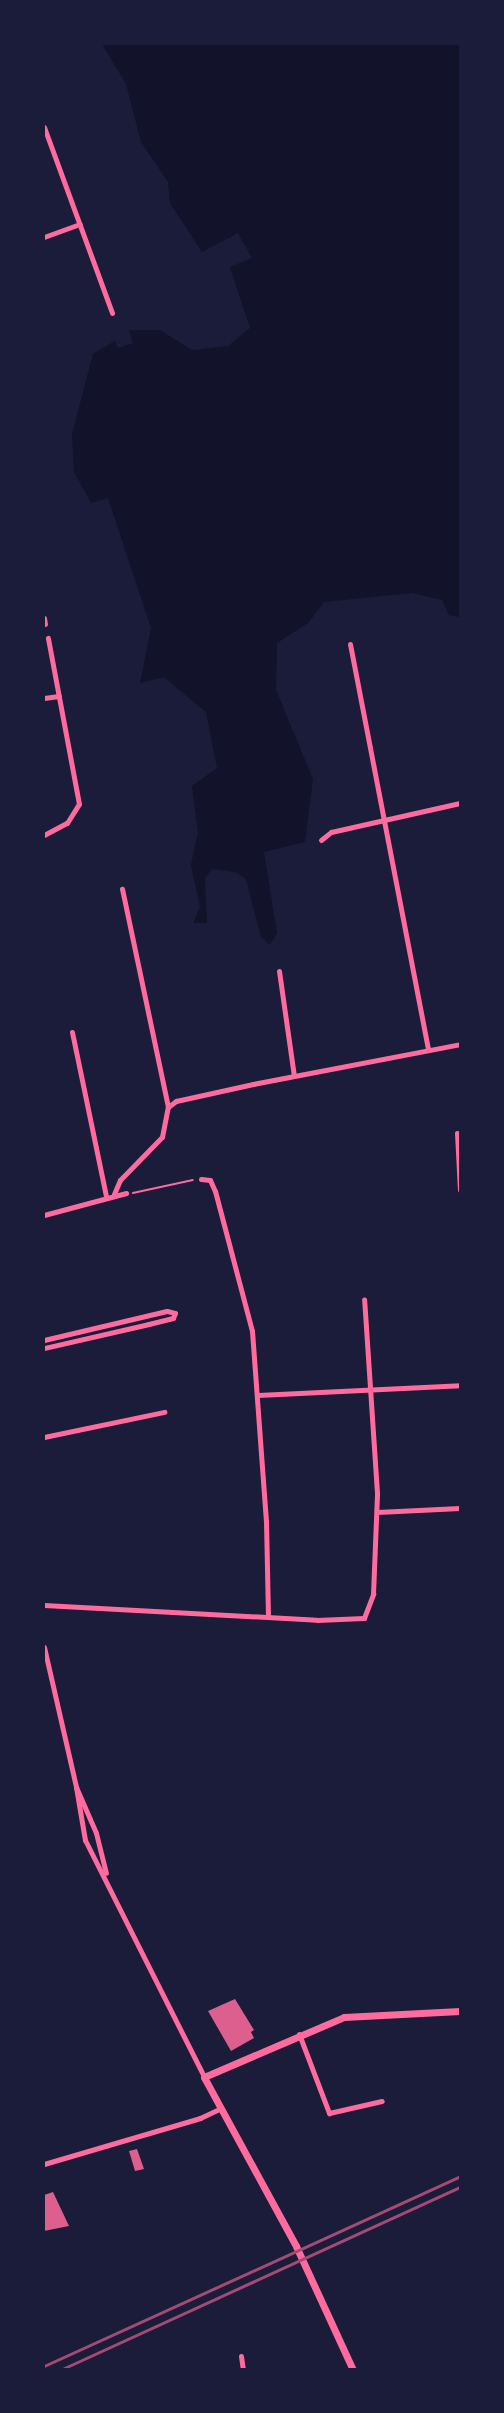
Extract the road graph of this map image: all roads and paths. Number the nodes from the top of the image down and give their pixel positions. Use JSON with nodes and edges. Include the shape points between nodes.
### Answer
{"nodes":[{"id":1,"x":44,"y":127,"type":"edge"},
{"id":2,"x":80,"y":224,"type":"junction"},
{"id":3,"x":44,"y":237,"type":"edge"},
{"id":4,"x":112,"y":313,"type":"dead end"},
{"id":5,"x":48,"y":638,"type":"dead end"},
{"id":6,"x":350,"y":644,"type":"dead end"},
{"id":7,"x":59,"y":696,"type":"junction"},
{"id":8,"x":44,"y":698,"type":"edge"},
{"id":9,"x":460,"y":803,"type":"edge"},
{"id":10,"x":384,"y":820,"type":"junction"},
{"id":11,"x":44,"y":835,"type":"edge"},
{"id":12,"x":321,"y":840,"type":"dead end"},
{"id":13,"x":122,"y":889,"type":"dead end"},
{"id":14,"x":279,"y":971,"type":"dead end"},
{"id":15,"x":72,"y":1032,"type":"dead end"},
{"id":16,"x":460,"y":1044,"type":"edge"},
{"id":17,"x":428,"y":1050,"type":"junction"},
{"id":18,"x":294,"y":1076,"type":"junction"},
{"id":19,"x":168,"y":1107,"type":"junction"},
{"id":20,"x":457,"y":1133,"type":"dead end"},
{"id":21,"x":201,"y":1179,"type":"joint"},
{"id":22,"x":460,"y":1190,"type":"edge"},
{"id":23,"x":126,"y":1193,"type":"joint"},
{"id":24,"x":114,"y":1194,"type":"junction"},
{"id":25,"x":106,"y":1197,"type":"junction"},
{"id":26,"x":44,"y":1215,"type":"edge"},
{"id":27,"x":364,"y":1299,"type":"dead end"},
{"id":28,"x":44,"y":1340,"type":"edge"},
{"id":29,"x":44,"y":1348,"type":"edge"},
{"id":30,"x":460,"y":1385,"type":"edge"},
{"id":31,"x":371,"y":1390,"type":"junction"},
{"id":32,"x":258,"y":1395,"type":"junction"},
{"id":33,"x":164,"y":1412,"type":"dead end"},
{"id":34,"x":44,"y":1437,"type":"edge"},
{"id":35,"x":460,"y":1508,"type":"edge"},
{"id":36,"x":377,"y":1512,"type":"junction"},
{"id":37,"x":44,"y":1605,"type":"edge"},
{"id":38,"x":268,"y":1616,"type":"junction"},
{"id":39,"x":44,"y":1647,"type":"edge"},
{"id":40,"x":76,"y":1787,"type":"junction"},
{"id":41,"x":93,"y":1826,"type":"junction"},
{"id":42,"x":82,"y":1833,"type":"junction"},
{"id":43,"x":99,"y":1842,"type":"junction"},
{"id":44,"x":89,"y":1846,"type":"junction"},
{"id":45,"x":107,"y":1878,"type":"junction"},
{"id":46,"x":460,"y":2011,"type":"edge"},
{"id":47,"x":299,"y":2034,"type":"junction"},
{"id":48,"x":204,"y":2077,"type":"junction"},
{"id":49,"x":382,"y":2101,"type":"dead end"},
{"id":50,"x":221,"y":2108,"type":"junction"},
{"id":51,"x":44,"y":2164,"type":"edge"},
{"id":52,"x":241,"y":2356,"type":"dead end"},
{"id":53,"x":243,"y":2370,"type":"edge"},
{"id":54,"x":353,"y":2370,"type":"edge"}],
"edges":[{"from":1,"to":2,"type":"street"},
{"from":2,"to":3,"type":"street"},
{"from":2,"to":4,"type":"street"},
{"from":5,"to":7,"type":"street"},
{"from":6,"to":10,"type":"street"},
{"from":7,"to":8,"type":"street"},
{"from":7,"to":11,"type":"street","via":[[79,804],[67,823]]},
{"from":9,"to":10,"type":"street"},
{"from":10,"to":12,"type":"street","via":[[331,832]]},
{"from":10,"to":17,"type":"street"},
{"from":13,"to":19,"type":"street"},
{"from":14,"to":18,"type":"street"},
{"from":15,"to":25,"type":"street"},
{"from":16,"to":17,"type":"street"},
{"from":17,"to":18,"type":"street"},
{"from":18,"to":19,"type":"street","via":[[176,1101]]},
{"from":19,"to":24,"type":"street","via":[[162,1137],[120,1180]]},
{"from":20,"to":22,"type":"street"},
{"from":21,"to":23,"type":"path"},
{"from":21,"to":32,"type":"street","via":[[210,1180],[249,1311]]},
{"from":23,"to":24,"type":"street"},
{"from":24,"to":25,"type":"street"},
{"from":25,"to":26,"type":"street"},
{"from":27,"to":31,"type":"street"},
{"from":28,"to":29,"type":"street","via":[[166,1311],[175,1313],[173,1318]]},
{"from":30,"to":31,"type":"street"},
{"from":31,"to":32,"type":"street"},
{"from":31,"to":36,"type":"street"},
{"from":32,"to":38,"type":"street"},
{"from":33,"to":34,"type":"street"},
{"from":35,"to":36,"type":"street"},
{"from":36,"to":38,"type":"street","via":[[373,1594],[364,1618]]},
{"from":37,"to":38,"type":"street"},
{"from":39,"to":40,"type":"street"},
{"from":40,"to":41,"type":"street"},
{"from":40,"to":42,"type":"street"},
{"from":41,"to":42,"type":"street"},
{"from":41,"to":43,"type":"street"},
{"from":42,"to":44,"type":"street"},
{"from":43,"to":44,"type":"street"},
{"from":43,"to":45,"type":"street"},
{"from":44,"to":45,"type":"street"},
{"from":45,"to":48,"type":"street"},
{"from":46,"to":47,"type":"street","via":[[430,2015],[358,2014]]},
{"from":47,"to":48,"type":"street"},
{"from":47,"to":49,"type":"street","via":[[329,2113]]},
{"from":48,"to":50,"type":"street"},
{"from":50,"to":51,"type":"street","via":[[200,2118]]},
{"from":50,"to":54,"type":"street","via":[[296,2246]]},
{"from":52,"to":53,"type":"street"}]}
